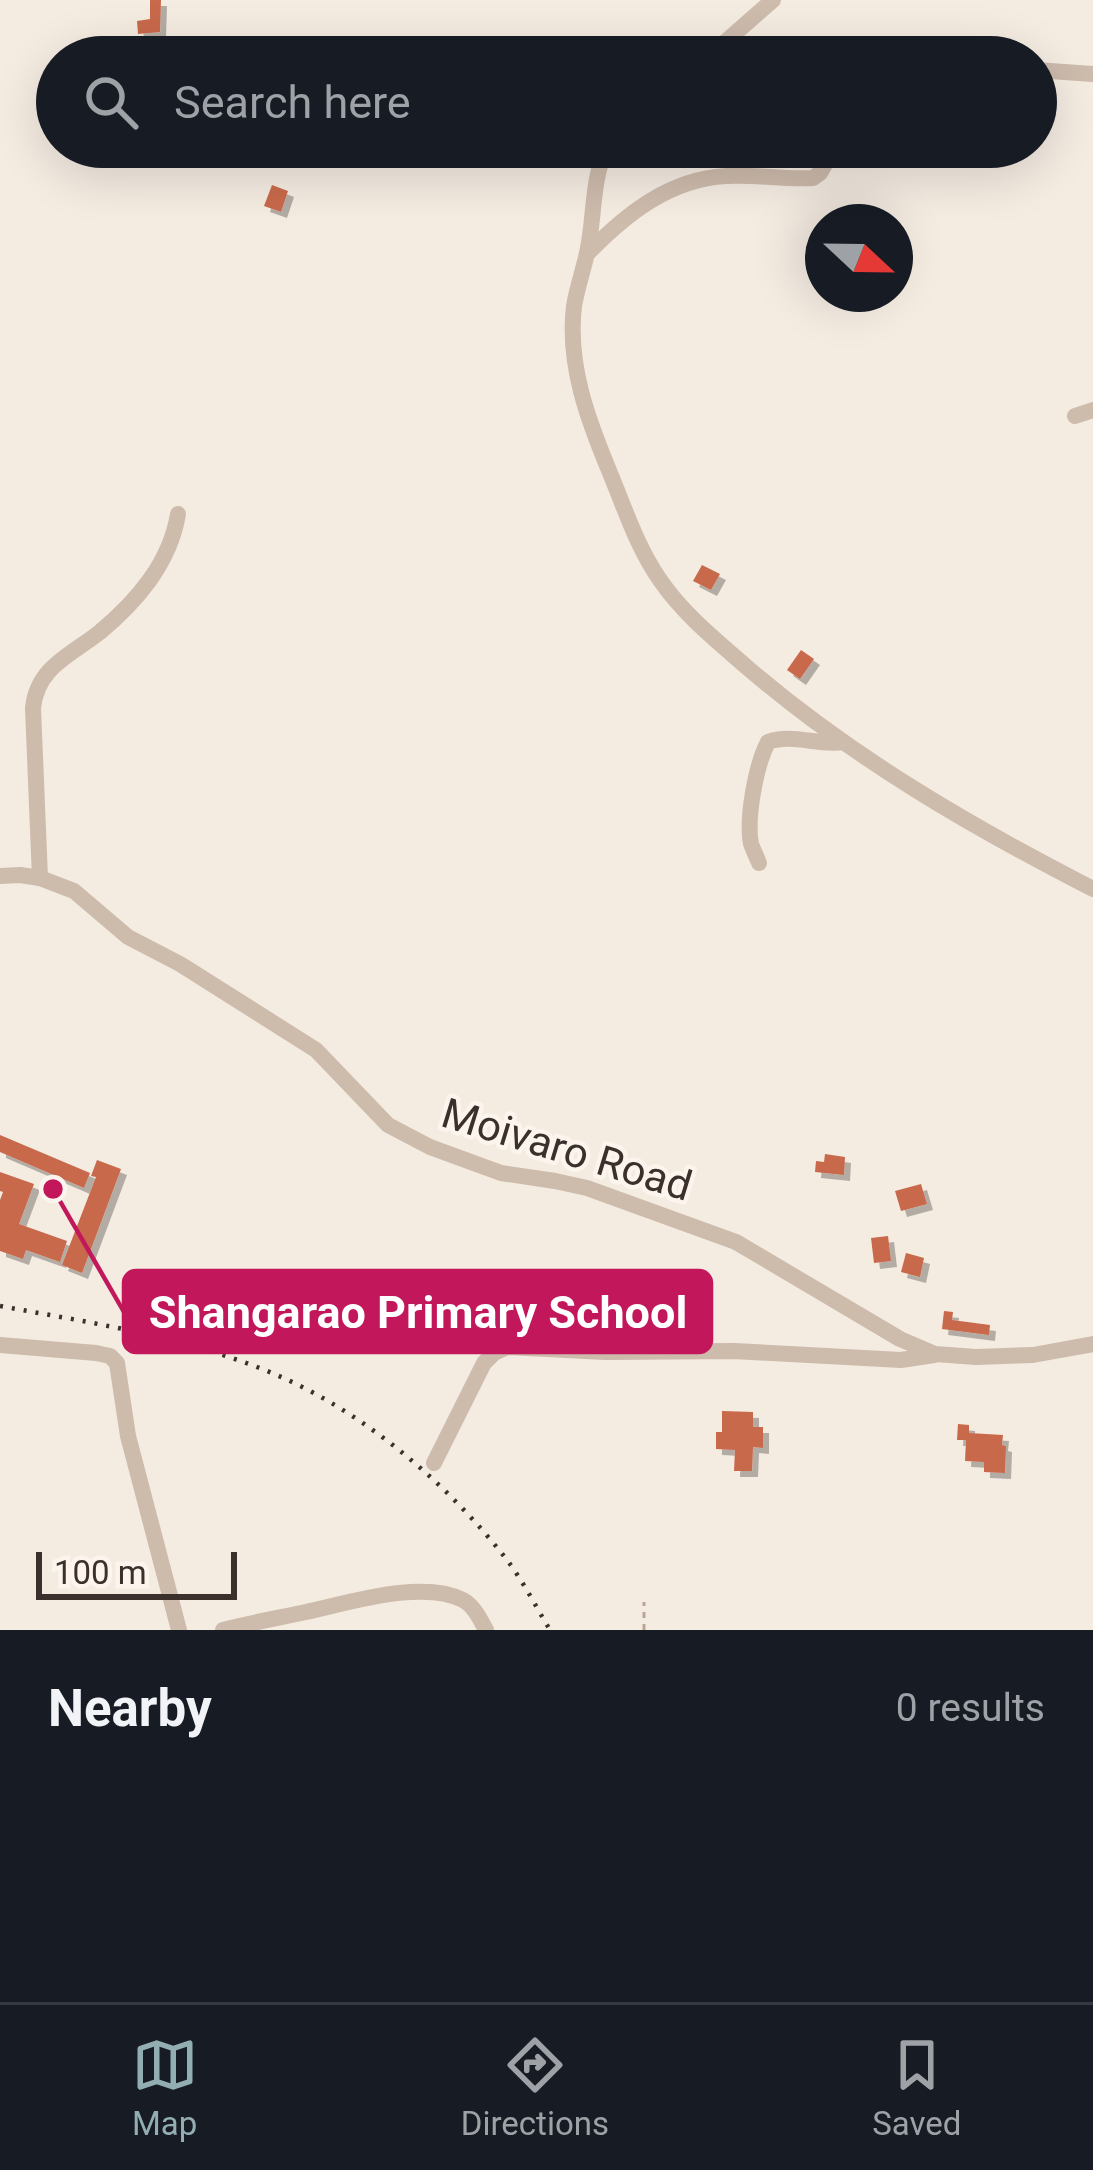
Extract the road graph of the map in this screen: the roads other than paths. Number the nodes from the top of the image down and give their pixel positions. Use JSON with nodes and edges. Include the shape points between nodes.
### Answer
{"nodes":[{"id":1,"x":773,"y":0,"type":"edge"},
{"id":2,"x":732,"y":36,"type":"edge"},
{"id":3,"x":1057,"y":71,"type":"edge"},
{"id":4,"x":1093,"y":74,"type":"edge"},
{"id":5,"x":600,"y":168,"type":"edge"},
{"id":6,"x":823,"y":168,"type":"edge"},
{"id":7,"x":587,"y":254,"type":"junction"},
{"id":8,"x":178,"y":514,"type":"dead end"},
{"id":9,"x":844,"y":742,"type":"junction"},
{"id":10,"x":760,"y":863,"type":"dead end"},
{"id":11,"x":0,"y":876,"type":"edge"},
{"id":12,"x":40,"y":878,"type":"junction"},
{"id":13,"x":1093,"y":890,"type":"edge"},
{"id":14,"x":1093,"y":1344,"type":"edge"},
{"id":15,"x":0,"y":1345,"type":"edge"},
{"id":16,"x":935,"y":1354,"type":"junction"},
{"id":17,"x":434,"y":1463,"type":"dead end"},
{"id":18,"x":178,"y":1630,"type":"edge"},
{"id":19,"x":223,"y":1630,"type":"edge"},
{"id":20,"x":486,"y":1630,"type":"edge"}],
"edges":[{"from":1,"to":2,"type":"street"},
{"from":3,"to":4,"type":"street"},
{"from":5,"to":7,"type":"street"},
{"from":6,"to":7,"type":"street","via":[[813,178],[728,176],[672,189]]},
{"from":7,"to":9,"type":"street","via":[[574,303],[573,357],[592,431],[643,554],[697,625]]},
{"from":8,"to":12,"type":"street","via":[[172,543],[144,588],[37,686]]},
{"from":9,"to":10,"type":"street","via":[[768,742],[752,815]]},
{"from":9,"to":13,"type":"street"},
{"from":11,"to":12,"type":"street","name":"Moivaro Road"},
{"from":12,"to":16,"type":"street","name":"Moivaro Road","via":[[74,891],[116,929],[305,1042],[388,1124],[430,1148],[501,1173],[587,1188],[736,1241]]},
{"from":14,"to":16,"type":"street","name":"Moivaro Road","via":[[1033,1355]]},
{"from":15,"to":18,"type":"street","via":[[96,1353],[117,1363]]},
{"from":16,"to":17,"type":"street","via":[[901,1360],[507,1347],[484,1364]]},
{"from":19,"to":20,"type":"street","via":[[412,1593],[460,1598]]}]}
